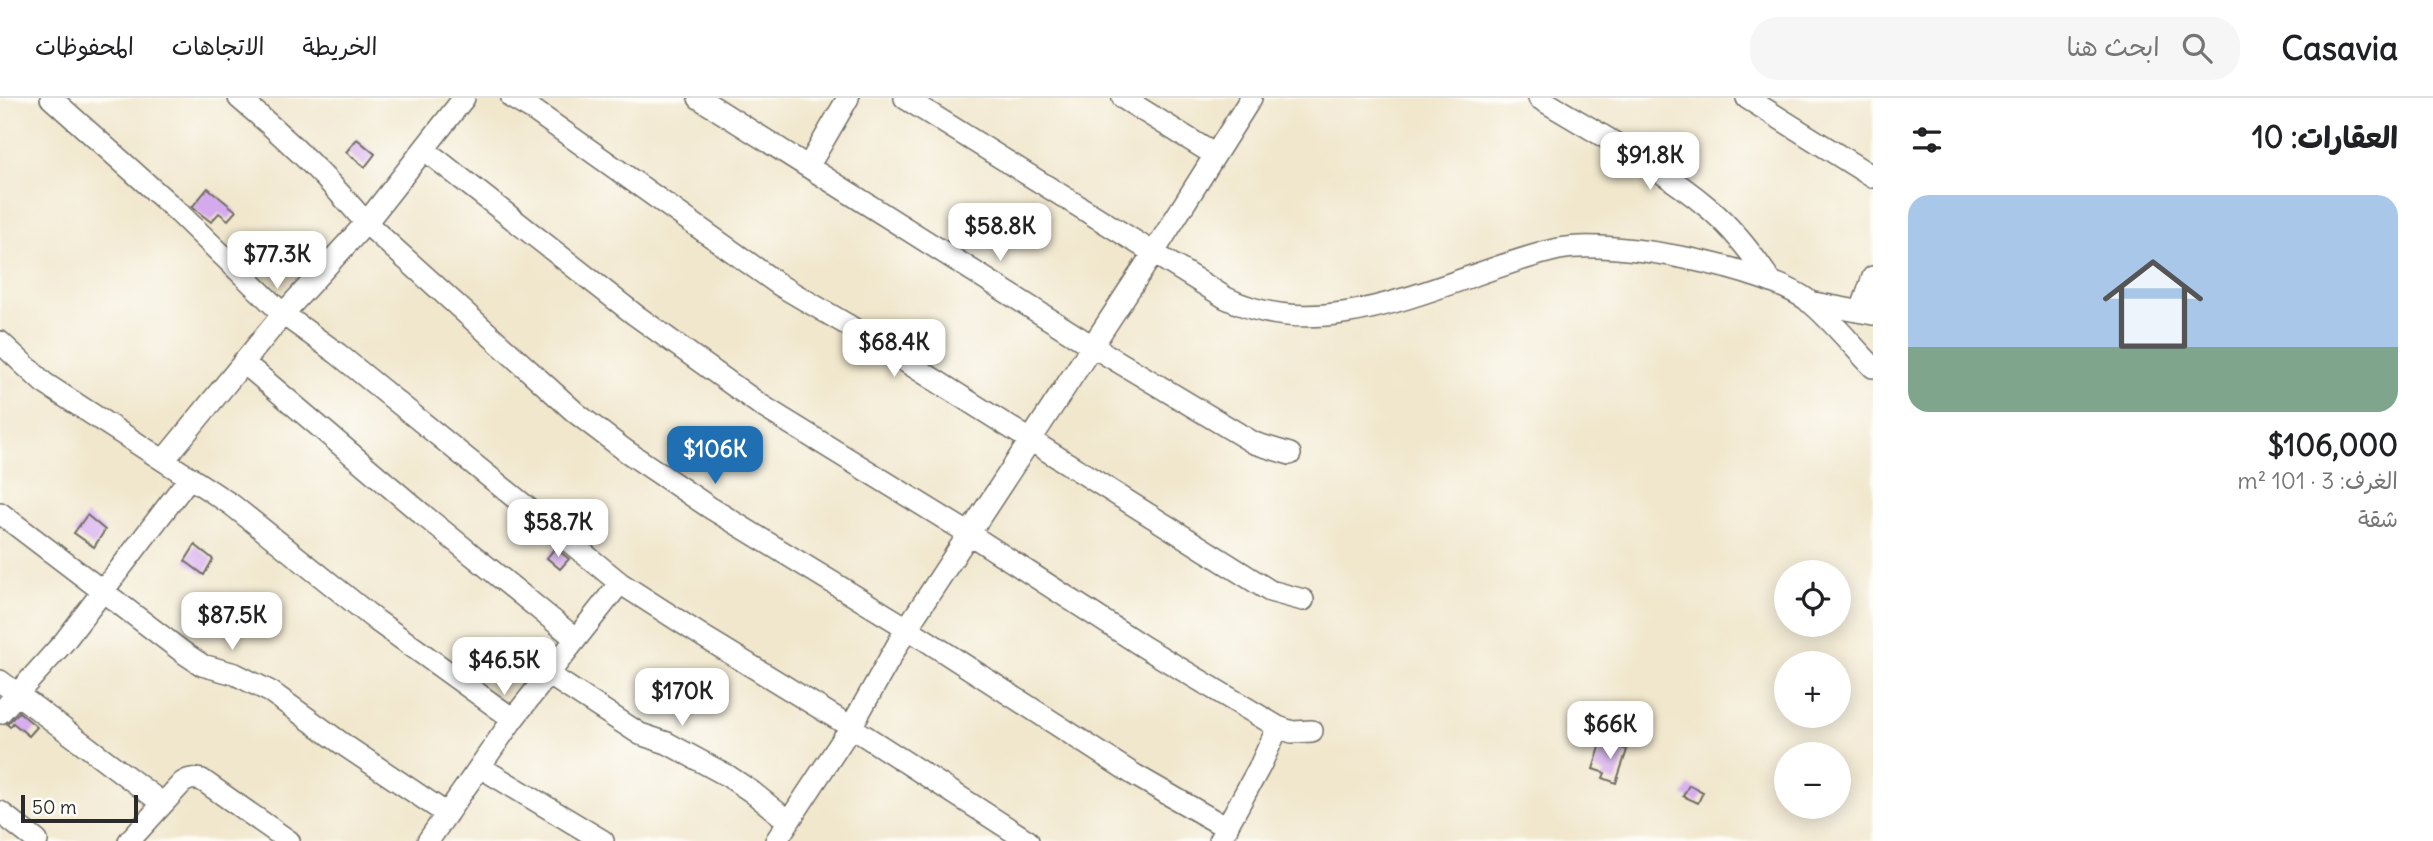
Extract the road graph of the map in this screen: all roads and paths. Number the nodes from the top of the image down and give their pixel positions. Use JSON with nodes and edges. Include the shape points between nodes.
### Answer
{"nodes":[{"id":1,"x":51,"y":98,"type":"edge"},
{"id":2,"x":464,"y":98,"type":"edge"},
{"id":3,"x":512,"y":98,"type":"edge"},
{"id":4,"x":699,"y":98,"type":"edge"},
{"id":5,"x":848,"y":98,"type":"edge"},
{"id":6,"x":905,"y":98,"type":"edge"},
{"id":7,"x":1123,"y":98,"type":"edge"},
{"id":8,"x":1251,"y":98,"type":"edge"},
{"id":9,"x":1539,"y":98,"type":"edge"},
{"id":10,"x":1747,"y":98,"type":"edge"},
{"id":11,"x":250,"y":102,"type":"edge"},
{"id":12,"x":425,"y":150,"type":"junction"},
{"id":13,"x":1215,"y":155,"type":"junction"},
{"id":14,"x":808,"y":167,"type":"junction"},
{"id":15,"x":1873,"y":177,"type":"edge"},
{"id":16,"x":366,"y":223,"type":"junction"},
{"id":17,"x":1154,"y":252,"type":"junction"},
{"id":18,"x":1873,"y":277,"type":"edge"},
{"id":19,"x":1770,"y":280,"type":"junction"},
{"id":20,"x":1809,"y":302,"type":"junction"},
{"id":21,"x":1867,"y":312,"type":"edge"},
{"id":22,"x":283,"y":314,"type":"junction"},
{"id":23,"x":1092,"y":346,"type":"junction"},
{"id":24,"x":4,"y":354,"type":"edge"},
{"id":25,"x":243,"y":362,"type":"junction"},
{"id":26,"x":1873,"y":367,"type":"edge"},
{"id":27,"x":1030,"y":440,"type":"junction"},
{"id":28,"x":1290,"y":454,"type":"dead end"},
{"id":29,"x":164,"y":460,"type":"junction"},
{"id":30,"x":190,"y":477,"type":"junction"},
{"id":31,"x":0,"y":513,"type":"edge"},
{"id":32,"x":968,"y":533,"type":"junction"},
{"id":33,"x":620,"y":583,"type":"junction"},
{"id":34,"x":100,"y":592,"type":"junction"},
{"id":35,"x":1303,"y":600,"type":"dead end"},
{"id":36,"x":907,"y":628,"type":"junction"},
{"id":37,"x":576,"y":639,"type":"junction"},
{"id":38,"x":548,"y":674,"type":"junction"},
{"id":39,"x":8,"y":687,"type":"edge"},
{"id":40,"x":0,"y":713,"type":"edge"},
{"id":41,"x":513,"y":719,"type":"junction"},
{"id":42,"x":851,"y":727,"type":"junction"},
{"id":43,"x":1278,"y":727,"type":"junction"},
{"id":44,"x":1312,"y":731,"type":"dead end"},
{"id":45,"x":480,"y":767,"type":"junction"},
{"id":46,"x":162,"y":803,"type":"junction"},
{"id":47,"x":0,"y":812,"type":"edge"},
{"id":48,"x":447,"y":814,"type":"junction"},
{"id":49,"x":788,"y":821,"type":"junction"},
{"id":50,"x":1223,"y":835,"type":"edge"},
{"id":51,"x":37,"y":841,"type":"edge"},
{"id":52,"x":129,"y":841,"type":"edge"},
{"id":53,"x":289,"y":841,"type":"edge"},
{"id":54,"x":428,"y":841,"type":"edge"},
{"id":55,"x":603,"y":841,"type":"edge"},
{"id":56,"x":775,"y":841,"type":"edge"},
{"id":57,"x":1028,"y":841,"type":"edge"}],
"edges":[{"from":1,"to":22,"type":"street"},
{"from":2,"to":12,"type":"street"},
{"from":3,"to":27,"type":"street","via":[[781,286]]},
{"from":4,"to":14,"type":"street"},
{"from":5,"to":14,"type":"street"},
{"from":6,"to":17,"type":"street"},
{"from":7,"to":13,"type":"street"},
{"from":8,"to":13,"type":"street"},
{"from":9,"to":19,"type":"street","via":[[1621,147],[1712,211]]},
{"from":10,"to":15,"type":"street"},
{"from":11,"to":16,"type":"street"},
{"from":12,"to":16,"type":"street"},
{"from":12,"to":32,"type":"street","via":[[634,314],[762,406]]},
{"from":13,"to":17,"type":"street"},
{"from":14,"to":23,"type":"street"},
{"from":16,"to":22,"type":"street"},
{"from":16,"to":36,"type":"street","via":[[576,413],[626,451]]},
{"from":17,"to":19,"type":"street","via":[[1242,306],[1285,315],[1376,307],[1517,261],[1561,249],[1598,246],[1675,256]]},
{"from":17,"to":23,"type":"street"},
{"from":18,"to":21,"type":"street"},
{"from":19,"to":20,"type":"street"},
{"from":20,"to":21,"type":"street"},
{"from":20,"to":26,"type":"street"},
{"from":22,"to":25,"type":"street"},
{"from":22,"to":33,"type":"street"},
{"from":23,"to":27,"type":"street"},
{"from":23,"to":28,"type":"street","via":[[1254,443]]},
{"from":24,"to":29,"type":"street","via":[[63,398]]},
{"from":25,"to":29,"type":"street"},
{"from":25,"to":37,"type":"street"},
{"from":27,"to":32,"type":"street"},
{"from":27,"to":35,"type":"street","via":[[1270,591]]},
{"from":29,"to":30,"type":"street"},
{"from":30,"to":34,"type":"street"},
{"from":30,"to":41,"type":"street"},
{"from":31,"to":34,"type":"street"},
{"from":32,"to":36,"type":"street"},
{"from":32,"to":43,"type":"street","via":[[1144,648]]},
{"from":33,"to":37,"type":"street"},
{"from":33,"to":42,"type":"street"},
{"from":34,"to":39,"type":"street","via":[[64,642]]},
{"from":34,"to":48,"type":"street","via":[[202,665],[271,691]]},
{"from":36,"to":42,"type":"street"},
{"from":36,"to":50,"type":"street"},
{"from":37,"to":38,"type":"street"},
{"from":38,"to":41,"type":"street"},
{"from":38,"to":49,"type":"street","via":[[640,734],[667,743],[728,776]]},
{"from":39,"to":40,"type":"street"},
{"from":39,"to":46,"type":"street"},
{"from":41,"to":45,"type":"street"},
{"from":42,"to":49,"type":"street"},
{"from":42,"to":57,"type":"street"},
{"from":43,"to":44,"type":"street"},
{"from":43,"to":50,"type":"street"},
{"from":45,"to":48,"type":"street"},
{"from":45,"to":55,"type":"street"},
{"from":46,"to":52,"type":"street"},
{"from":46,"to":53,"type":"street","via":[[188,779],[202,780]]},
{"from":47,"to":51,"type":"street"},
{"from":48,"to":54,"type":"street"},
{"from":49,"to":56,"type":"street"}]}
